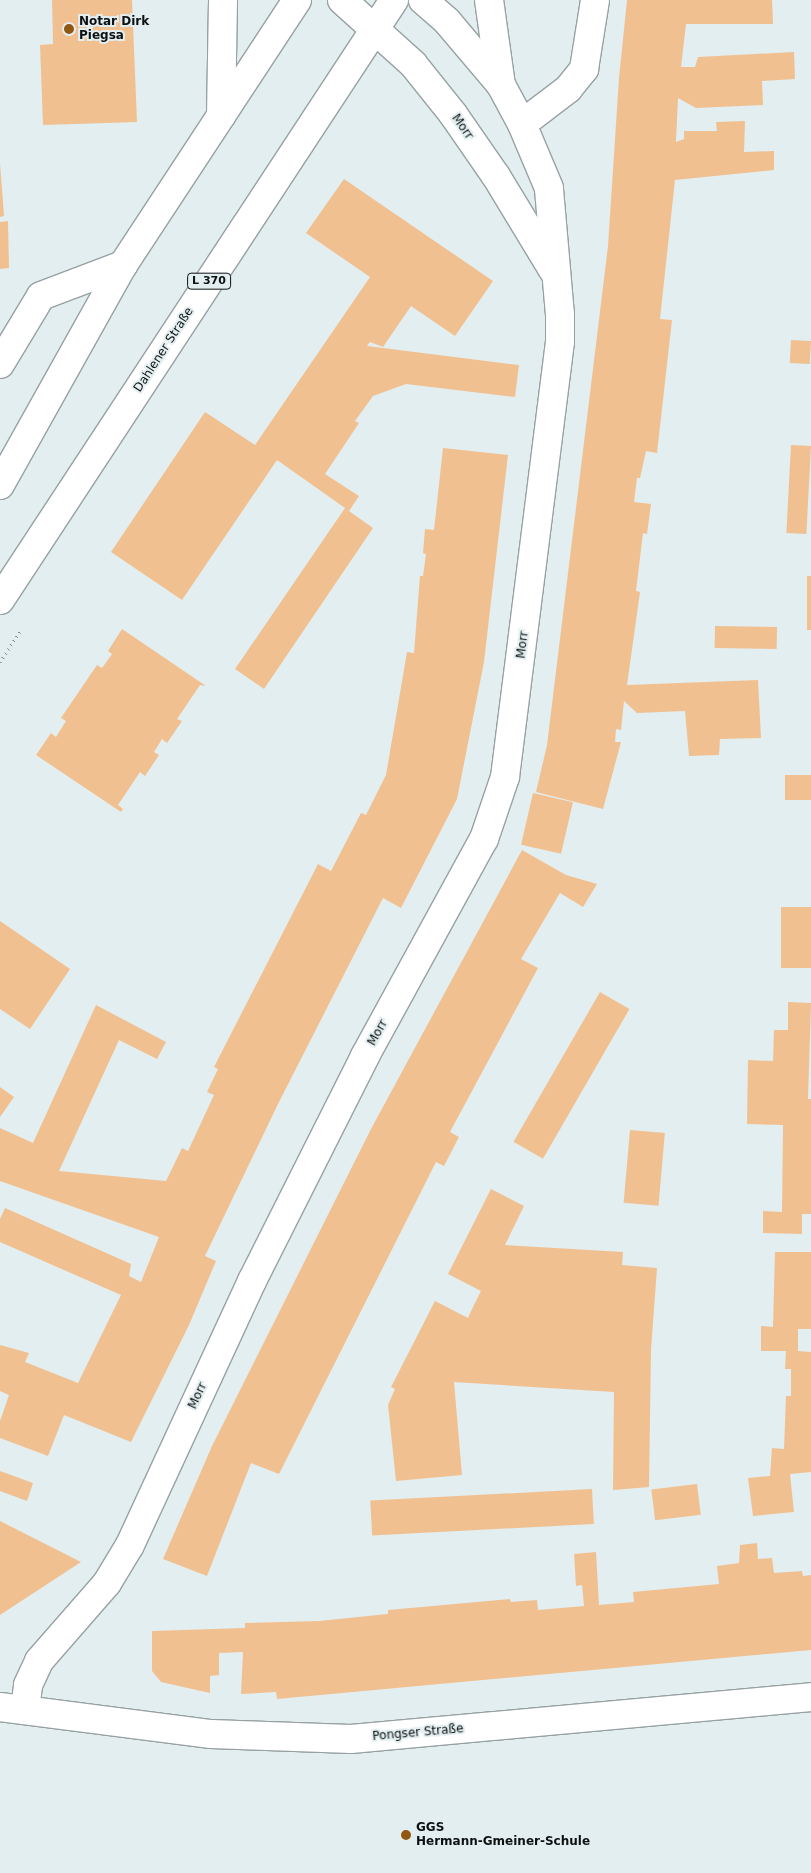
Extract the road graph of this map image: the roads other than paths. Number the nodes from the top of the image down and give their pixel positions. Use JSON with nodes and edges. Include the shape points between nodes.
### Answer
{"nodes":[{"id":1,"x":223,"y":0,"type":"edge"},
{"id":2,"x":297,"y":0,"type":"edge"},
{"id":3,"x":342,"y":0,"type":"edge"},
{"id":4,"x":394,"y":0,"type":"edge"},
{"id":5,"x":423,"y":0,"type":"edge"},
{"id":6,"x":489,"y":0,"type":"edge"},
{"id":7,"x":595,"y":0,"type":"edge"},
{"id":8,"x":374,"y":28,"type":"junction"},
{"id":9,"x":501,"y":85,"type":"junction"},
{"id":10,"x":221,"y":116,"type":"junction"},
{"id":11,"x":522,"y":124,"type":"junction"},
{"id":12,"x":123,"y":265,"type":"junction"},
{"id":13,"x":557,"y":275,"type":"junction"},
{"id":14,"x":0,"y":364,"type":"edge"},
{"id":15,"x":0,"y":485,"type":"edge"},
{"id":16,"x":0,"y":600,"type":"edge"},
{"id":17,"x":811,"y":1697,"type":"edge"},
{"id":18,"x":12,"y":1708,"type":"edge"}],
"edges":[{"from":1,"to":10,"type":"street"},
{"from":2,"to":10,"type":"street"},
{"from":3,"to":8,"type":"street","name":"Morr"},
{"from":4,"to":8,"type":"street","name":"Dahlener Straße","number":"L 370"},
{"from":5,"to":9,"type":"street","name":"Morr","via":[[447,22]]},
{"from":6,"to":9,"type":"street"},
{"from":7,"to":11,"type":"street","via":[[584,69],[568,89]]},
{"from":8,"to":13,"type":"street","name":"Morr","via":[[412,64],[454,114]]},
{"from":8,"to":16,"type":"street","name":"Dahlener Straße","number":"L 370"},
{"from":9,"to":11,"type":"street","name":"Morr"},
{"from":10,"to":12,"type":"street"},
{"from":11,"to":13,"type":"street","name":"Morr","via":[[548,188]]},
{"from":12,"to":14,"type":"street","via":[[41,296]]},
{"from":12,"to":15,"type":"street"},
{"from":13,"to":18,"type":"street","name":"Morr","via":[[560,314],[558,360],[519,676],[505,777],[484,839],[365,1056],[252,1281],[130,1545],[107,1583],[39,1662]]},
{"from":17,"to":18,"type":"street","name":"Pongser Straße","via":[[351,1740],[211,1734]]}]}
